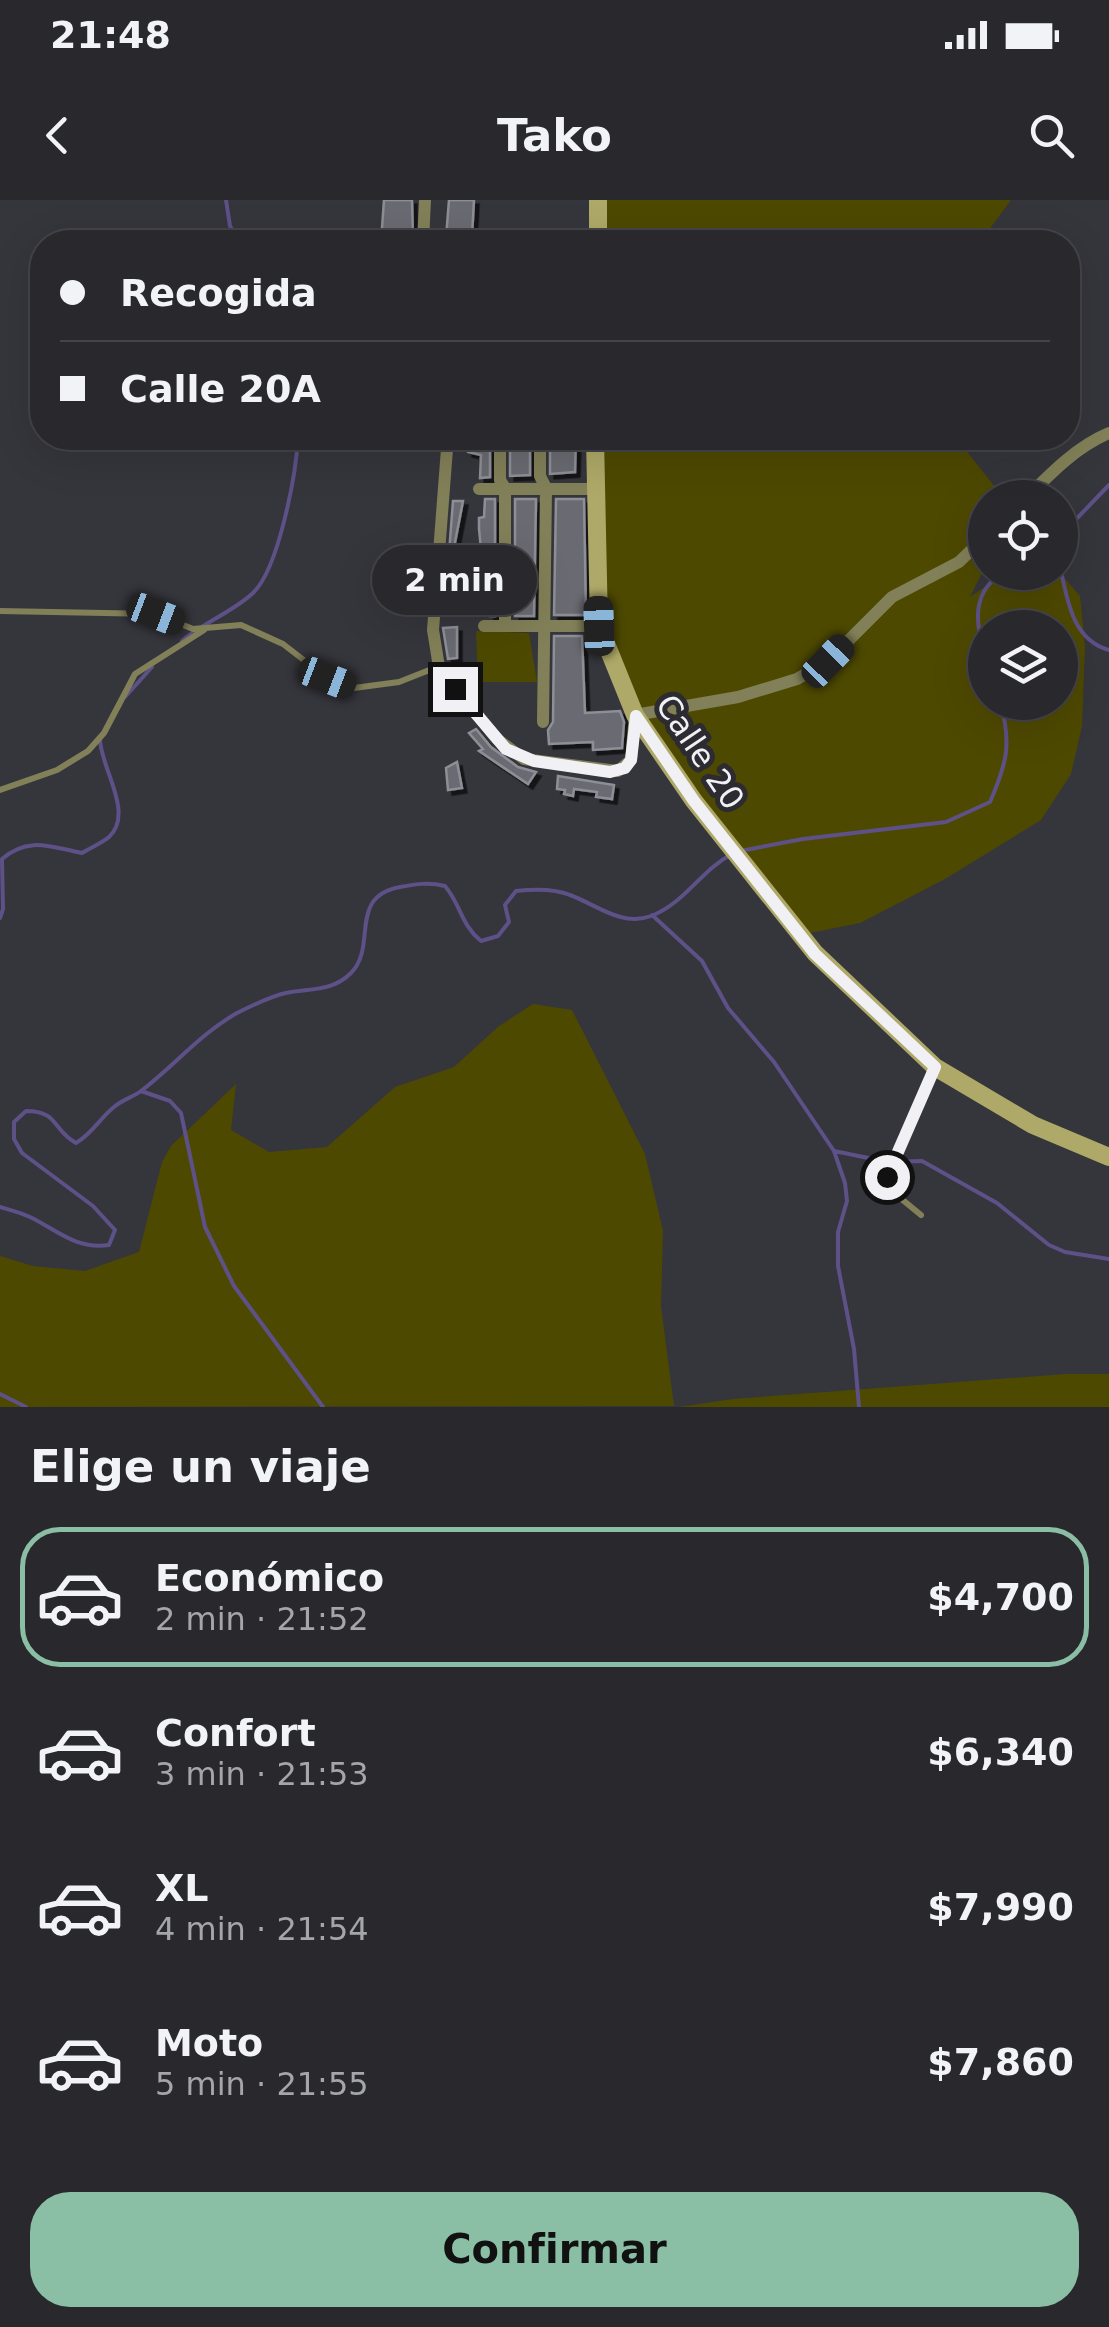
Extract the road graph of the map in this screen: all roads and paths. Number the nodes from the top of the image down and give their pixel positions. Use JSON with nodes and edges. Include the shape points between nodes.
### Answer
{"nodes":[{"id":1,"x":425,"y":200,"type":"edge"},
{"id":2,"x":598,"y":200,"type":"edge"},
{"id":3,"x":424,"y":230,"type":"edge"},
{"id":4,"x":598,"y":230,"type":"edge"},
{"id":5,"x":1109,"y":433,"type":"edge"},
{"id":6,"x":1080,"y":449,"type":"edge"},
{"id":7,"x":444,"y":450,"type":"edge"},
{"id":8,"x":500,"y":450,"type":"edge"},
{"id":9,"x":540,"y":450,"type":"edge"},
{"id":10,"x":595,"y":450,"type":"edge"},
{"id":11,"x":1079,"y":450,"type":"edge"},
{"id":12,"x":1043,"y":480,"type":"edge"},
{"id":13,"x":505,"y":488,"type":"junction"},
{"id":14,"x":546,"y":488,"type":"junction"},
{"id":15,"x":479,"y":489,"type":"dead end"},
{"id":16,"x":594,"y":489,"type":"junction"},
{"id":17,"x":968,"y":553,"type":"edge"},
{"id":18,"x":0,"y":611,"type":"edge"},
{"id":19,"x":546,"y":625,"type":"junction"},
{"id":20,"x":484,"y":626,"type":"dead end"},
{"id":21,"x":505,"y":626,"type":"junction"},
{"id":22,"x":599,"y":626,"type":"junction"},
{"id":23,"x":205,"y":630,"type":"junction"},
{"id":24,"x":438,"y":667,"type":"junction"},
{"id":25,"x":636,"y":716,"type":"junction"},
{"id":26,"x":542,"y":722,"type":"dead end"},
{"id":27,"x":0,"y":790,"type":"edge"},
{"id":28,"x":935,"y":1067,"type":"junction"},
{"id":29,"x":1109,"y":1157,"type":"edge"},
{"id":30,"x":920,"y":1215,"type":"dead end"}],
"edges":[{"from":1,"to":3,"type":"street"},
{"from":2,"to":4,"type":"main road"},
{"from":5,"to":6,"type":"street"},
{"from":7,"to":24,"type":"street","via":[[433,630]]},
{"from":8,"to":13,"type":"street"},
{"from":9,"to":14,"type":"street"},
{"from":10,"to":16,"type":"main road","name":"Calle 20"},
{"from":11,"to":12,"type":"street"},
{"from":13,"to":14,"type":"street"},
{"from":13,"to":15,"type":"street"},
{"from":13,"to":21,"type":"street"},
{"from":14,"to":16,"type":"street"},
{"from":14,"to":19,"type":"street"},
{"from":16,"to":22,"type":"main road","name":"Calle 20"},
{"from":17,"to":25,"type":"street","via":[[892,597],[828,661],[797,680]]},
{"from":18,"to":23,"type":"lane","via":[[156,614]]},
{"from":19,"to":21,"type":"street"},
{"from":19,"to":22,"type":"street"},
{"from":19,"to":26,"type":"street"},
{"from":20,"to":21,"type":"street"},
{"from":22,"to":25,"type":"main road","name":"Calle 20"},
{"from":23,"to":24,"type":"lane","via":[[241,624],[354,688],[399,682]]},
{"from":23,"to":27,"type":"lane","via":[[135,674],[88,751]]},
{"from":24,"to":25,"type":"street","via":[[497,740],[524,759],[618,771],[631,760]]},
{"from":25,"to":28,"type":"main road","name":"Calle 20","via":[[815,954]]},
{"from":28,"to":29,"type":"main road","name":"Calle 20","via":[[1034,1125]]},
{"from":28,"to":30,"type":"lane","via":[[887,1177]]}]}
